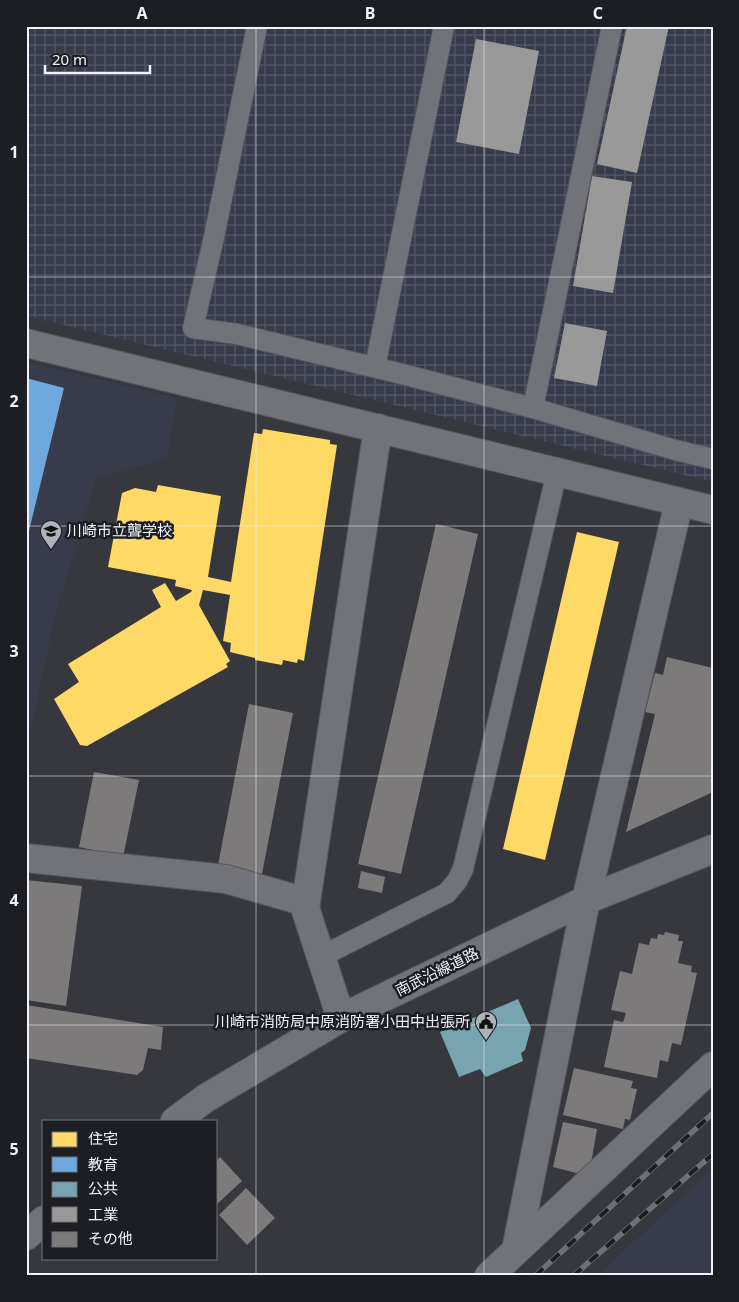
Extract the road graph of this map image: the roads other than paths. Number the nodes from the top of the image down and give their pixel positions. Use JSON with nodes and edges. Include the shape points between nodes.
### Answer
{"nodes":[{"id":1,"x":257,"y":26,"type":"edge"},
{"id":2,"x":444,"y":26,"type":"edge"},
{"id":3,"x":612,"y":26,"type":"edge"},
{"id":4,"x":26,"y":343,"type":"edge"},
{"id":5,"x":375,"y":367,"type":"junction"},
{"id":6,"x":533,"y":408,"type":"junction"},
{"id":7,"x":378,"y":428,"type":"junction"},
{"id":8,"x":713,"y":459,"type":"edge"},
{"id":9,"x":557,"y":472,"type":"junction"},
{"id":10,"x":679,"y":502,"type":"junction"},
{"id":11,"x":713,"y":510,"type":"edge"},
{"id":12,"x":713,"y":849,"type":"edge"},
{"id":13,"x":26,"y":858,"type":"edge"},
{"id":14,"x":586,"y":900,"type":"junction"},
{"id":15,"x":306,"y":902,"type":"junction"},
{"id":16,"x":322,"y":956,"type":"junction"},
{"id":17,"x":341,"y":1018,"type":"junction"},
{"id":18,"x":713,"y":1066,"type":"edge"},
{"id":19,"x":176,"y":1120,"type":"edge"},
{"id":20,"x":42,"y":1222,"type":"edge"},
{"id":21,"x":26,"y":1236,"type":"edge"},
{"id":22,"x":516,"y":1250,"type":"junction"},
{"id":23,"x":489,"y":1276,"type":"edge"}],
"edges":[{"from":1,"to":5,"type":"lane","via":[[193,328],[237,334]]},
{"from":2,"to":5,"type":"lane"},
{"from":3,"to":6,"type":"lane"},
{"from":4,"to":7,"type":"street"},
{"from":5,"to":6,"type":"lane"},
{"from":6,"to":8,"type":"lane"},
{"from":7,"to":9,"type":"street"},
{"from":7,"to":15,"type":"street"},
{"from":9,"to":10,"type":"street"},
{"from":9,"to":16,"type":"lane","via":[[463,869],[447,893]]},
{"from":10,"to":11,"type":"street"},
{"from":10,"to":14,"type":"street"},
{"from":12,"to":14,"type":"street","name":"南武沿線道路"},
{"from":13,"to":15,"type":"street","via":[[226,879]]},
{"from":14,"to":17,"type":"street","name":"南武沿線道路"},
{"from":14,"to":22,"type":"street"},
{"from":15,"to":16,"type":"street","via":[[305,908]]},
{"from":16,"to":17,"type":"street"},
{"from":17,"to":19,"type":"street","name":"南武沿線道路","via":[[206,1098]]},
{"from":18,"to":22,"type":"street"},
{"from":20,"to":21,"type":"street"},
{"from":22,"to":23,"type":"street"}]}
